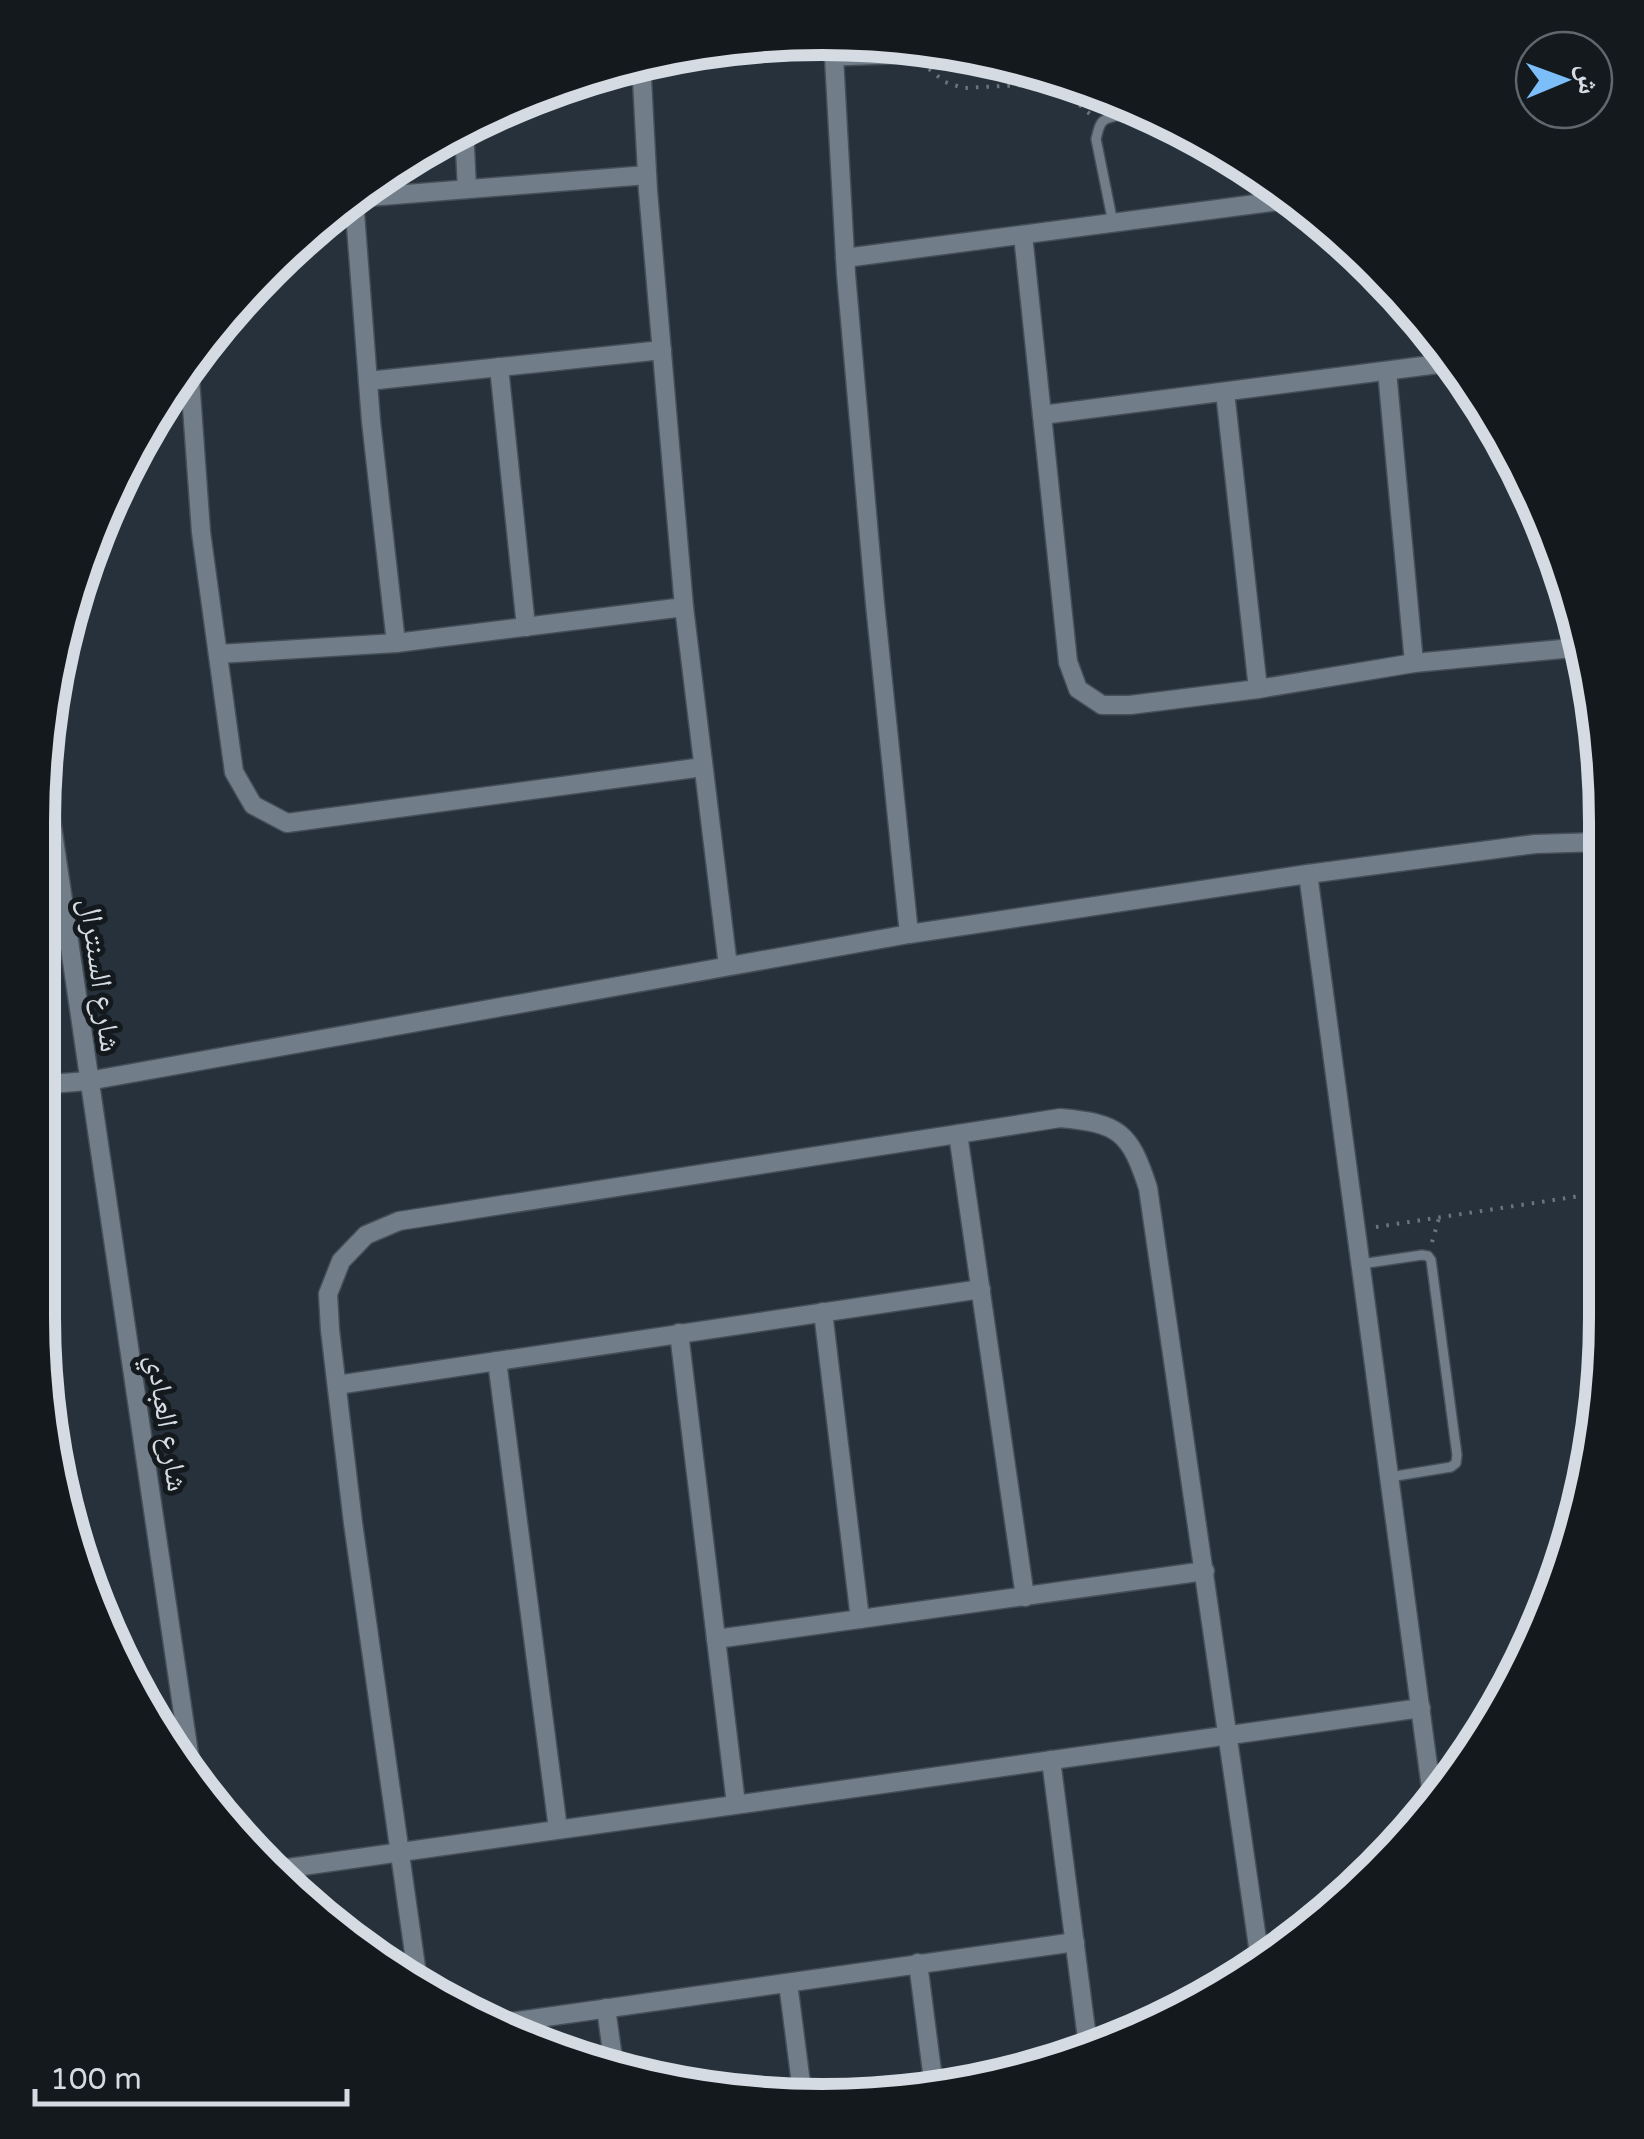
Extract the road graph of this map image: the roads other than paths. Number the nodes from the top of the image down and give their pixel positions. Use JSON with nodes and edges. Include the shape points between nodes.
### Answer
{"nodes":[{"id":1,"x":834,"y":55,"type":"edge"},
{"id":2,"x":869,"y":57,"type":"edge"},
{"id":3,"x":834,"y":60,"type":"junction"},
{"id":4,"x":642,"y":77,"type":"edge"},
{"id":5,"x":1124,"y":117,"type":"edge"},
{"id":6,"x":465,"y":144,"type":"edge"},
{"id":7,"x":647,"y":175,"type":"junction"},
{"id":8,"x":467,"y":189,"type":"junction"},
{"id":9,"x":378,"y":197,"type":"edge"},
{"id":10,"x":1273,"y":202,"type":"edge"},
{"id":11,"x":356,"y":212,"type":"edge"},
{"id":12,"x":1112,"y":223,"type":"junction"},
{"id":13,"x":1024,"y":235,"type":"junction"},
{"id":14,"x":845,"y":258,"type":"junction"},
{"id":15,"x":662,"y":350,"type":"junction"},
{"id":16,"x":1438,"y":364,"type":"edge"},
{"id":17,"x":499,"y":367,"type":"junction"},
{"id":18,"x":1387,"y":372,"type":"junction"},
{"id":19,"x":368,"y":381,"type":"junction"},
{"id":20,"x":191,"y":387,"type":"edge"},
{"id":21,"x":1224,"y":392,"type":"junction"},
{"id":22,"x":1042,"y":415,"type":"junction"},
{"id":23,"x":684,"y":607,"type":"junction"},
{"id":24,"x":526,"y":627,"type":"junction"},
{"id":25,"x":396,"y":643,"type":"junction"},
{"id":26,"x":1569,"y":648,"type":"edge"},
{"id":27,"x":218,"y":654,"type":"junction"},
{"id":28,"x":1414,"y":664,"type":"junction"},
{"id":29,"x":1258,"y":689,"type":"junction"},
{"id":30,"x":703,"y":767,"type":"junction"},
{"id":31,"x":1589,"y":842,"type":"edge"},
{"id":32,"x":55,"y":849,"type":"edge"},
{"id":33,"x":1308,"y":874,"type":"junction"},
{"id":34,"x":909,"y":934,"type":"junction"},
{"id":35,"x":728,"y":966,"type":"junction"},
{"id":36,"x":88,"y":1080,"type":"junction"},
{"id":37,"x":55,"y":1083,"type":"edge"},
{"id":38,"x":958,"y":1134,"type":"junction"},
{"id":39,"x":1361,"y":1264,"type":"junction"},
{"id":40,"x":981,"y":1288,"type":"junction"},
{"id":41,"x":823,"y":1312,"type":"junction"},
{"id":42,"x":679,"y":1334,"type":"junction"},
{"id":43,"x":498,"y":1361,"type":"junction"},
{"id":44,"x":337,"y":1385,"type":"junction"},
{"id":45,"x":1390,"y":1477,"type":"junction"},
{"id":46,"x":1205,"y":1572,"type":"junction"},
{"id":47,"x":1025,"y":1597,"type":"junction"},
{"id":48,"x":860,"y":1620,"type":"junction"},
{"id":49,"x":716,"y":1639,"type":"junction"},
{"id":50,"x":1421,"y":1708,"type":"junction"},
{"id":51,"x":1228,"y":1735,"type":"junction"},
{"id":52,"x":188,"y":1749,"type":"edge"},
{"id":53,"x":1052,"y":1760,"type":"junction"},
{"id":54,"x":1431,"y":1783,"type":"edge"},
{"id":55,"x":736,"y":1804,"type":"junction"},
{"id":56,"x":558,"y":1829,"type":"junction"},
{"id":57,"x":400,"y":1852,"type":"junction"},
{"id":58,"x":289,"y":1868,"type":"edge"},
{"id":59,"x":1075,"y":1942,"type":"junction"},
{"id":60,"x":1258,"y":1948,"type":"edge"},
{"id":61,"x":918,"y":1963,"type":"junction"},
{"id":62,"x":416,"y":1967,"type":"edge"},
{"id":63,"x":788,"y":1983,"type":"junction"},
{"id":64,"x":606,"y":2008,"type":"junction"},
{"id":65,"x":517,"y":2021,"type":"edge"},
{"id":66,"x":1087,"y":2037,"type":"edge"},
{"id":67,"x":612,"y":2054,"type":"edge"},
{"id":68,"x":932,"y":2075,"type":"edge"},
{"id":69,"x":801,"y":2083,"type":"edge"}],
"edges":[{"from":1,"to":3,"type":"street"},
{"from":2,"to":3,"type":"lane"},
{"from":3,"to":14,"type":"street"},
{"from":4,"to":7,"type":"street"},
{"from":5,"to":12,"type":"lane","via":[[1103,121],[1096,139]]},
{"from":6,"to":8,"type":"street"},
{"from":7,"to":8,"type":"street"},
{"from":7,"to":15,"type":"street"},
{"from":8,"to":9,"type":"street"},
{"from":10,"to":12,"type":"street"},
{"from":11,"to":19,"type":"street"},
{"from":12,"to":13,"type":"street"},
{"from":13,"to":14,"type":"street"},
{"from":13,"to":22,"type":"street"},
{"from":14,"to":34,"type":"street"},
{"from":15,"to":17,"type":"street"},
{"from":15,"to":23,"type":"street"},
{"from":16,"to":18,"type":"street"},
{"from":17,"to":19,"type":"street"},
{"from":17,"to":24,"type":"street"},
{"from":18,"to":21,"type":"street"},
{"from":18,"to":28,"type":"street"},
{"from":19,"to":25,"type":"street"},
{"from":20,"to":27,"type":"street"},
{"from":21,"to":22,"type":"street"},
{"from":21,"to":29,"type":"street"},
{"from":22,"to":29,"type":"street","via":[[1068,662],[1078,689],[1102,705]]},
{"from":23,"to":24,"type":"street"},
{"from":23,"to":30,"type":"street"},
{"from":24,"to":25,"type":"street"},
{"from":25,"to":27,"type":"street"},
{"from":26,"to":28,"type":"street"},
{"from":27,"to":30,"type":"street","via":[[234,772],[253,806],[287,822]]},
{"from":28,"to":29,"type":"street"},
{"from":30,"to":35,"type":"street"},
{"from":31,"to":33,"type":"street"},
{"from":32,"to":36,"type":"street","name":"شارع السنترال"},
{"from":33,"to":34,"type":"street"},
{"from":33,"to":39,"type":"street"},
{"from":34,"to":35,"type":"street"},
{"from":35,"to":36,"type":"street"},
{"from":36,"to":37,"type":"street"},
{"from":36,"to":52,"type":"street","name":"شارع العبادي"},
{"from":38,"to":40,"type":"street"},
{"from":38,"to":44,"type":"street","via":[[400,1220],[366,1235],[342,1260],[328,1294]]},
{"from":38,"to":46,"type":"street","via":[[1060,1118],[1091,1120],[1120,1132],[1138,1156]]},
{"from":39,"to":45,"type":"street"},
{"from":39,"to":45,"type":"lane","via":[[1422,1255],[1431,1260],[1458,1455],[1451,1467]]},
{"from":40,"to":41,"type":"street"},
{"from":40,"to":47,"type":"street"},
{"from":41,"to":42,"type":"street"},
{"from":41,"to":48,"type":"street"},
{"from":42,"to":43,"type":"street"},
{"from":42,"to":49,"type":"street"},
{"from":43,"to":44,"type":"street"},
{"from":43,"to":56,"type":"street"},
{"from":44,"to":57,"type":"street"},
{"from":45,"to":50,"type":"street"},
{"from":46,"to":47,"type":"street"},
{"from":46,"to":51,"type":"street"},
{"from":47,"to":48,"type":"street"},
{"from":48,"to":49,"type":"street"},
{"from":49,"to":55,"type":"street"},
{"from":50,"to":51,"type":"street"},
{"from":50,"to":54,"type":"street"},
{"from":51,"to":53,"type":"street"},
{"from":51,"to":60,"type":"street"},
{"from":53,"to":55,"type":"street"},
{"from":53,"to":59,"type":"street"},
{"from":55,"to":56,"type":"street"},
{"from":56,"to":57,"type":"street"},
{"from":57,"to":58,"type":"street"},
{"from":57,"to":62,"type":"street"},
{"from":59,"to":61,"type":"street"},
{"from":59,"to":66,"type":"street"},
{"from":61,"to":63,"type":"street"},
{"from":61,"to":68,"type":"street"},
{"from":63,"to":64,"type":"street"},
{"from":63,"to":69,"type":"street"},
{"from":64,"to":65,"type":"street"},
{"from":64,"to":67,"type":"street"}]}
